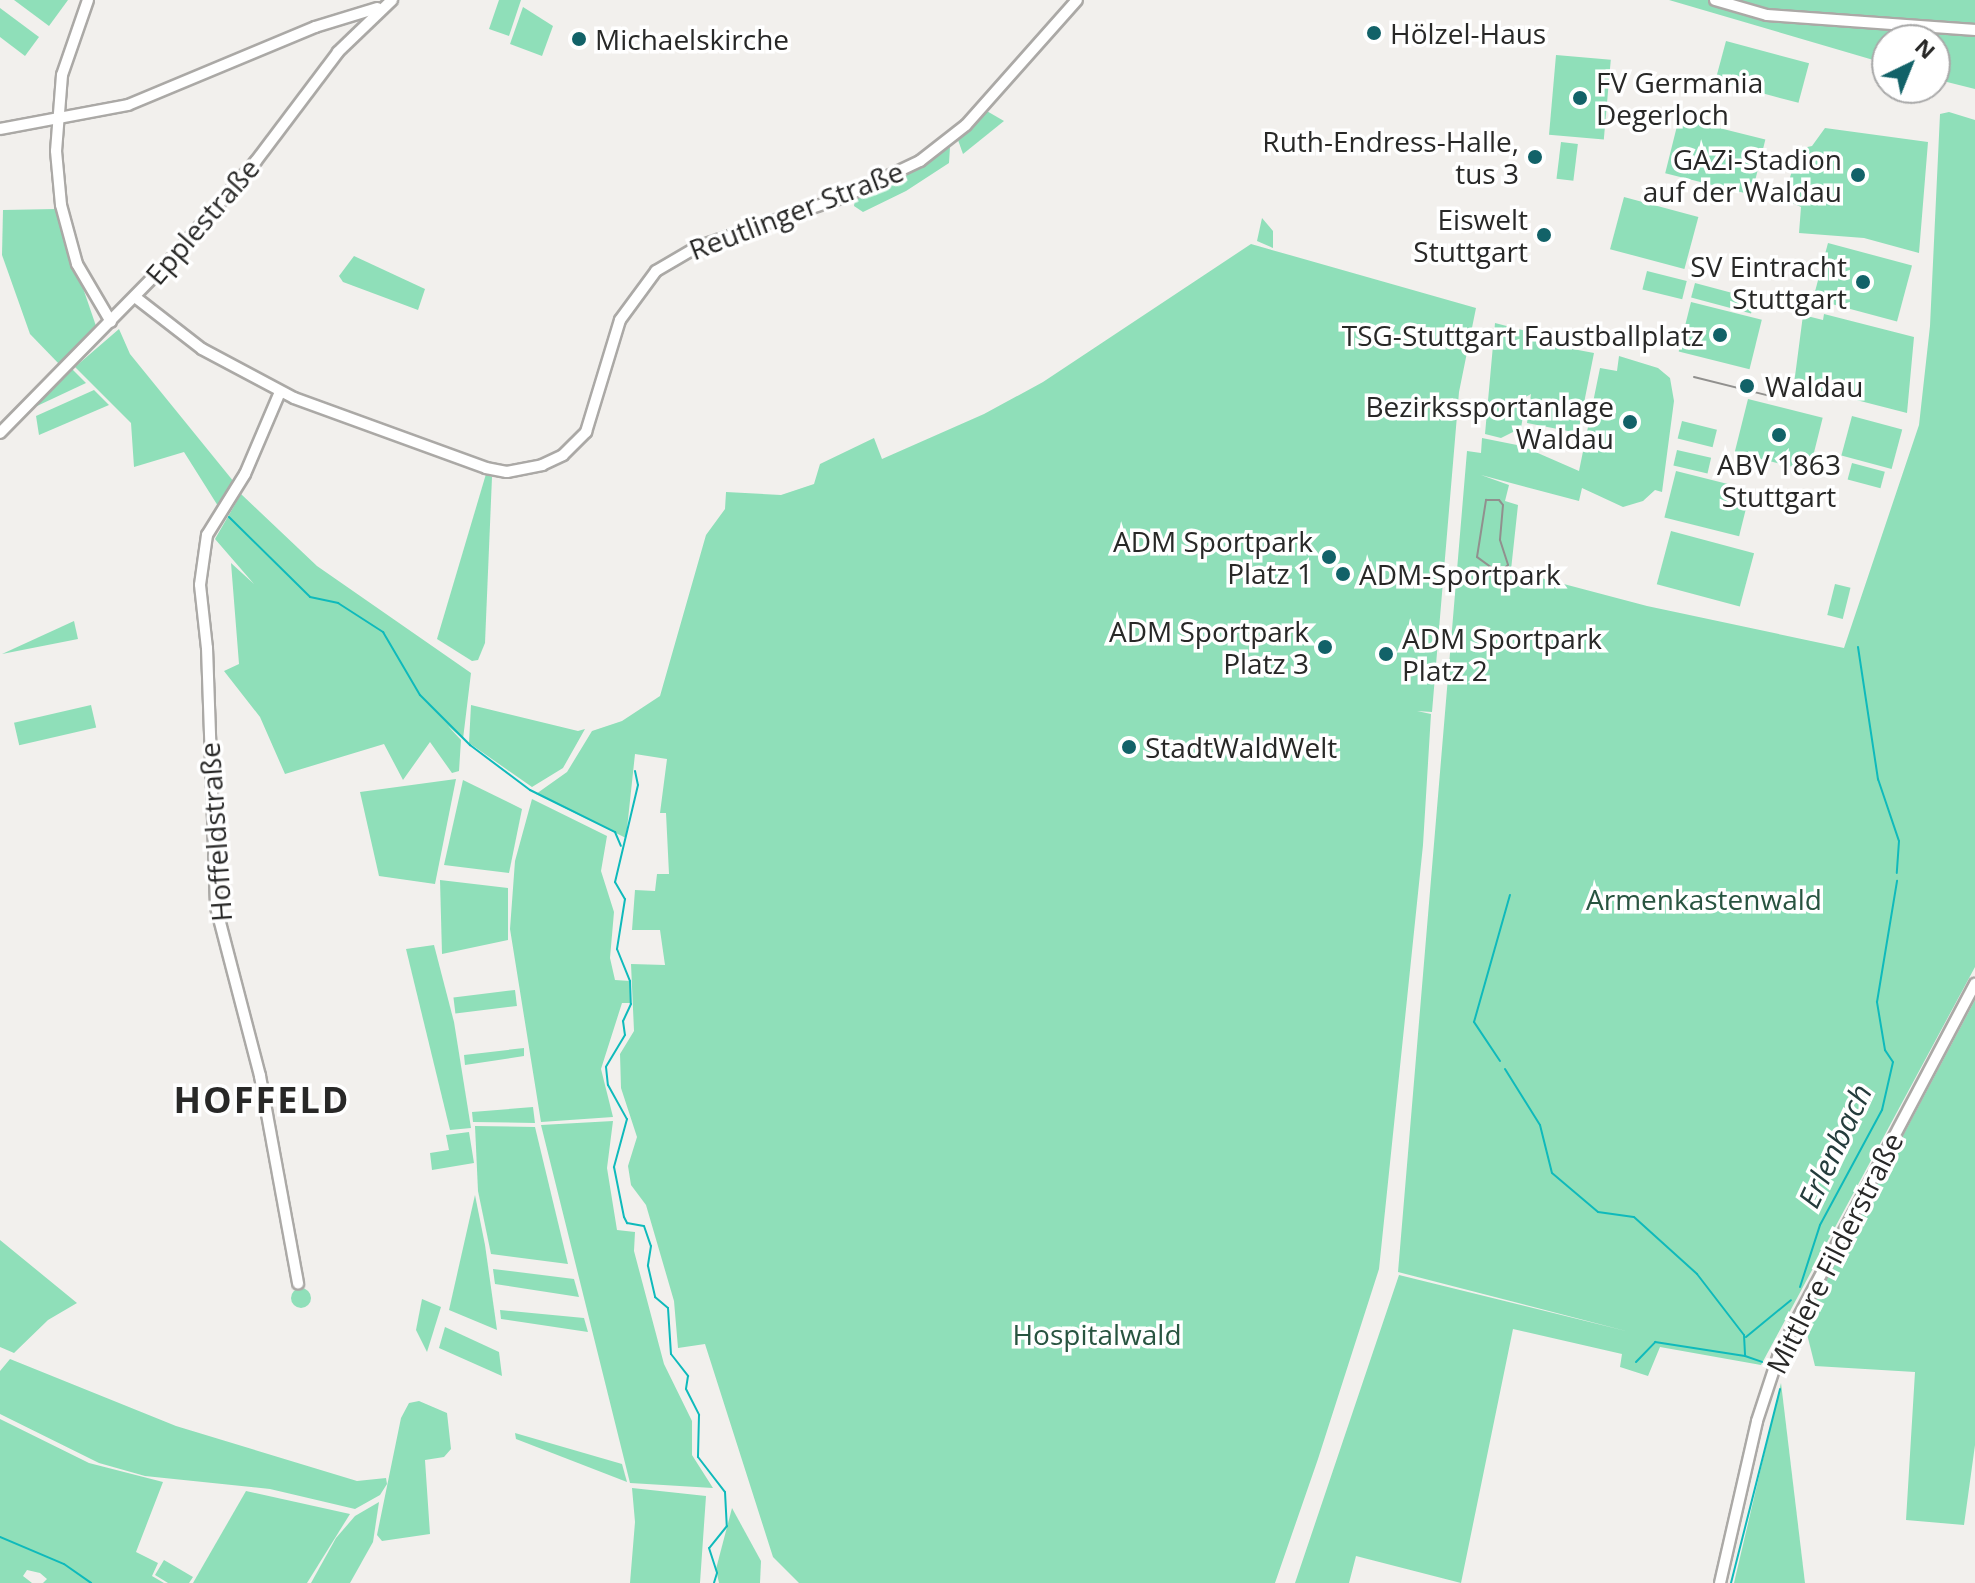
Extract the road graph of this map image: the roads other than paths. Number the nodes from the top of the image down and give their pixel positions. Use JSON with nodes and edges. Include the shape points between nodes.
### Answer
{"nodes":[{"id":1,"x":88,"y":0,"type":"edge"},
{"id":2,"x":392,"y":0,"type":"edge"},
{"id":3,"x":1077,"y":0,"type":"edge"},
{"id":4,"x":1715,"y":0,"type":"edge"},
{"id":5,"x":379,"y":7,"type":"junction"},
{"id":6,"x":1975,"y":30,"type":"edge"},
{"id":7,"x":57,"y":116,"type":"junction"},
{"id":8,"x":0,"y":129,"type":"edge"},
{"id":9,"x":135,"y":297,"type":"junction"},
{"id":10,"x":111,"y":322,"type":"junction"},
{"id":11,"x":280,"y":392,"type":"junction"},
{"id":12,"x":0,"y":433,"type":"edge"},
{"id":13,"x":1975,"y":984,"type":"edge"},
{"id":14,"x":298,"y":1284,"type":"dead end"},
{"id":15,"x":1720,"y":1583,"type":"edge"}],
"edges":[{"from":1,"to":7,"type":"street","via":[[64,64]]},
{"from":2,"to":5,"type":"street","name":"Epplestraße"},
{"from":3,"to":11,"type":"street","name":"Reutlinger Straße","via":[[966,125],[920,161],[844,197],[697,247],[656,271],[620,320],[592,423],[553,461],[518,471],[486,468]]},
{"from":4,"to":6,"type":"street","via":[[1767,15]]},
{"from":5,"to":7,"type":"street","via":[[315,27],[128,105]]},
{"from":5,"to":9,"type":"street","name":"Epplestraße","via":[[256,161]]},
{"from":7,"to":8,"type":"street"},
{"from":7,"to":10,"type":"street","via":[[57,172],[68,233],[86,286]]},
{"from":9,"to":10,"type":"street","name":"Epplestraße"},
{"from":9,"to":11,"type":"street","name":"Reutlinger Straße","via":[[175,332]]},
{"from":10,"to":12,"type":"street","name":"Epplestraße"},
{"from":11,"to":14,"type":"street","name":"Hoffeldstraße","via":[[249,466],[207,535],[200,585],[207,648],[214,892],[263,1090]]},
{"from":13,"to":15,"type":"street","name":"Mittlere Filderstraße","via":[[1779,1354],[1757,1421]]}]}
